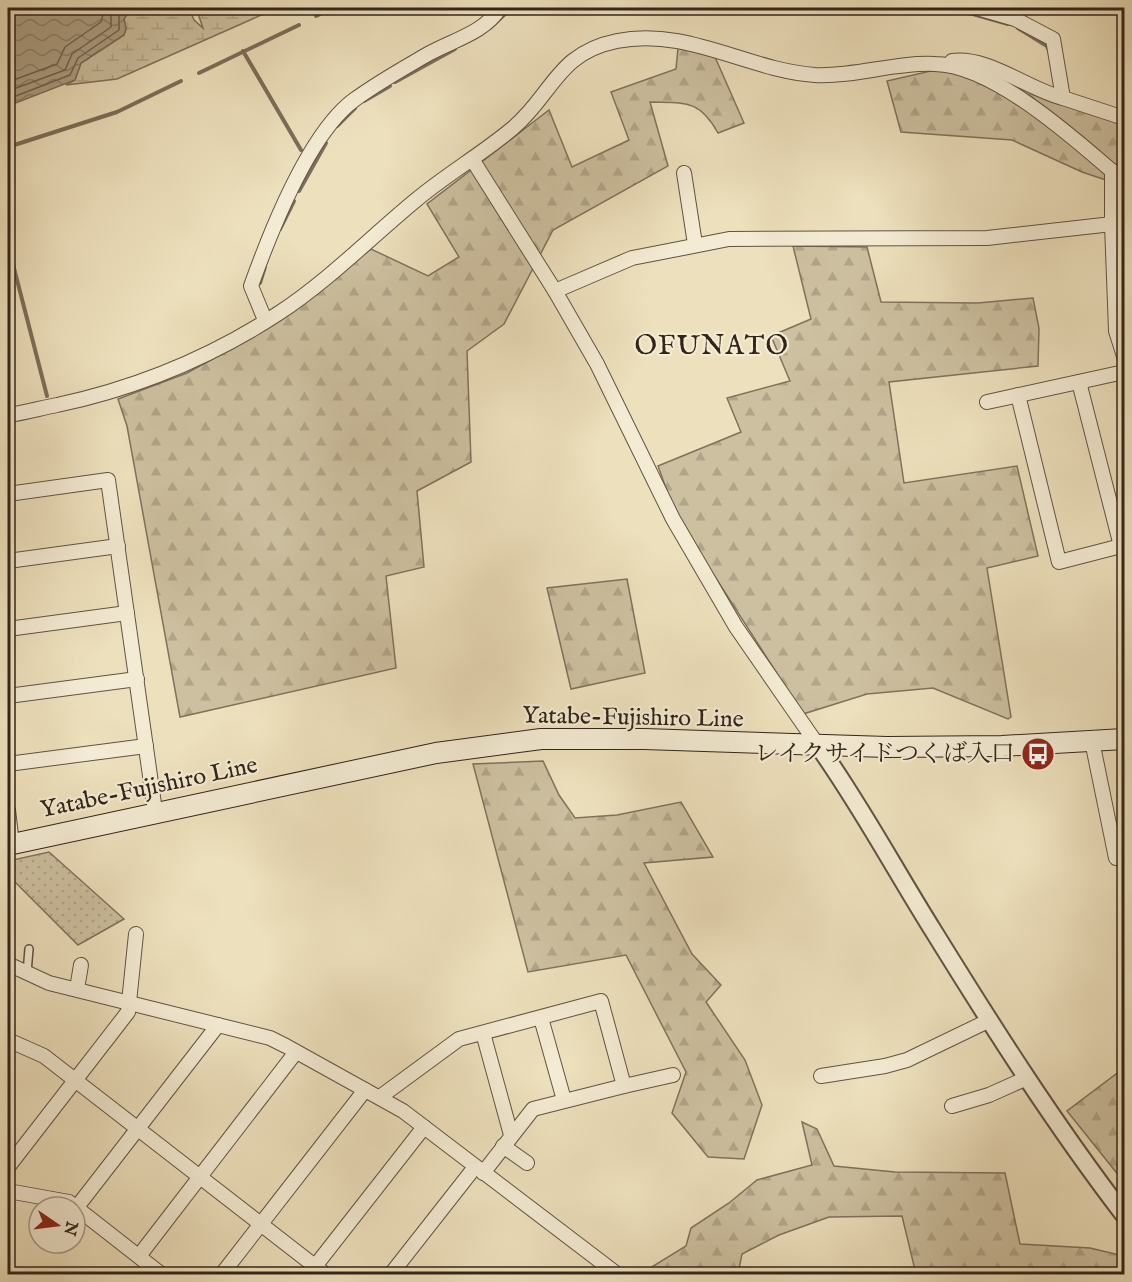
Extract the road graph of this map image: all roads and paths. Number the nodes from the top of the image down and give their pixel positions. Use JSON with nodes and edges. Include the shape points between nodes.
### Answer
{"nodes":[{"id":1,"x":500,"y":8,"type":"edge"},
{"id":2,"x":977,"y":8,"type":"edge"},
{"id":3,"x":938,"y":63,"type":"junction"},
{"id":4,"x":1063,"y":98,"type":"junction"},
{"id":5,"x":1125,"y":118,"type":"edge"},
{"id":6,"x":472,"y":159,"type":"junction"},
{"id":7,"x":684,"y":173,"type":"dead end"},
{"id":8,"x":1118,"y":173,"type":"edge"},
{"id":9,"x":1112,"y":224,"type":"junction"},
{"id":10,"x":696,"y":244,"type":"junction"},
{"id":11,"x":555,"y":291,"type":"junction"},
{"id":12,"x":265,"y":320,"type":"junction"},
{"id":13,"x":1120,"y":331,"type":"edge"},
{"id":14,"x":1125,"y":356,"type":"edge"},
{"id":15,"x":1125,"y":372,"type":"edge"},
{"id":16,"x":1079,"y":382,"type":"junction"},
{"id":17,"x":1018,"y":395,"type":"junction"},
{"id":18,"x":987,"y":402,"type":"dead end"},
{"id":19,"x":8,"y":415,"type":"edge"},
{"id":20,"x":8,"y":494,"type":"edge"},
{"id":21,"x":118,"y":546,"type":"junction"},
{"id":22,"x":8,"y":561,"type":"edge"},
{"id":23,"x":127,"y":612,"type":"junction"},
{"id":24,"x":8,"y":629,"type":"edge"},
{"id":25,"x":137,"y":679,"type":"junction"},
{"id":26,"x":8,"y":696,"type":"edge"},
{"id":27,"x":1125,"y":739,"type":"edge"},
{"id":28,"x":1092,"y":741,"type":"junction"},
{"id":29,"x":146,"y":746,"type":"junction"},
{"id":30,"x":819,"y":747,"type":"junction"},
{"id":31,"x":8,"y":765,"type":"edge"},
{"id":32,"x":8,"y":810,"type":"edge"},
{"id":33,"x":155,"y":812,"type":"junction"},
{"id":34,"x":10,"y":845,"type":"edge"},
{"id":35,"x":1116,"y":858,"type":"dead end"},
{"id":36,"x":136,"y":934,"type":"dead end"},
{"id":37,"x":29,"y":949,"type":"dead end"},
{"id":38,"x":8,"y":964,"type":"edge"},
{"id":39,"x":81,"y":965,"type":"dead end"},
{"id":40,"x":27,"y":973,"type":"junction"},
{"id":41,"x":77,"y":989,"type":"junction"},
{"id":42,"x":130,"y":1003,"type":"junction"},
{"id":43,"x":541,"y":1018,"type":"junction"},
{"id":44,"x":990,"y":1020,"type":"junction"},
{"id":45,"x":218,"y":1025,"type":"junction"},
{"id":46,"x":483,"y":1033,"type":"junction"},
{"id":47,"x":8,"y":1040,"type":"edge"},
{"id":48,"x":296,"y":1052,"type":"junction"},
{"id":49,"x":673,"y":1075,"type":"dead end"},
{"id":50,"x":821,"y":1076,"type":"dead end"},
{"id":51,"x":1027,"y":1078,"type":"junction"},
{"id":52,"x":75,"y":1080,"type":"junction"},
{"id":53,"x":624,"y":1086,"type":"junction"},
{"id":54,"x":365,"y":1090,"type":"junction"},
{"id":55,"x":380,"y":1097,"type":"junction"},
{"id":56,"x":564,"y":1100,"type":"junction"},
{"id":57,"x":952,"y":1106,"type":"dead end"},
{"id":58,"x":424,"y":1126,"type":"junction"},
{"id":59,"x":138,"y":1130,"type":"junction"},
{"id":60,"x":507,"y":1141,"type":"junction"},
{"id":61,"x":527,"y":1163,"type":"dead end"},
{"id":62,"x":8,"y":1167,"type":"edge"},
{"id":63,"x":479,"y":1170,"type":"junction"},
{"id":64,"x":200,"y":1177,"type":"junction"},
{"id":65,"x":8,"y":1191,"type":"edge"},
{"id":66,"x":30,"y":1195,"type":"edge"},
{"id":67,"x":87,"y":1195,"type":"edge"},
{"id":68,"x":87,"y":1215,"type":"edge"},
{"id":69,"x":1125,"y":1215,"type":"edge"},
{"id":70,"x":260,"y":1225,"type":"junction"},
{"id":71,"x":139,"y":1256,"type":"junction"},
{"id":72,"x":316,"y":1272,"type":"edge"},
{"id":73,"x":161,"y":1275,"type":"edge"},
{"id":74,"x":222,"y":1275,"type":"edge"},
{"id":75,"x":391,"y":1275,"type":"edge"},
{"id":76,"x":617,"y":1275,"type":"edge"}],
"edges":[{"from":1,"to":12,"type":"street","via":[[481,27],[430,53],[353,101],[328,126],[280,211],[251,286]]},
{"from":2,"to":4,"type":"street","via":[[1015,19],[1053,39]]},
{"from":3,"to":4,"type":"street","via":[[967,62]]},
{"from":3,"to":6,"type":"street","via":[[814,75],[683,41],[638,38],[612,42],[569,62],[514,127]]},
{"from":3,"to":8,"type":"street","via":[[956,67],[1023,101]]},
{"from":4,"to":5,"type":"street"},
{"from":6,"to":11,"type":"street"},
{"from":6,"to":12,"type":"street"},
{"from":7,"to":10,"type":"street"},
{"from":8,"to":9,"type":"street"},
{"from":9,"to":10,"type":"street","via":[[987,238],[729,239]]},
{"from":9,"to":13,"type":"street"},
{"from":10,"to":11,"type":"street","via":[[632,258]]},
{"from":11,"to":30,"type":"street","via":[[597,364],[673,519],[736,627]]},
{"from":12,"to":19,"type":"street","via":[[174,371],[105,395]]},
{"from":13,"to":14,"type":"street"},
{"from":15,"to":16,"type":"street"},
{"from":16,"to":17,"type":"street"},
{"from":16,"to":17,"type":"street","via":[[1121,546],[1059,562]]},
{"from":17,"to":18,"type":"street"},
{"from":20,"to":21,"type":"street","via":[[108,480]]},
{"from":21,"to":22,"type":"street"},
{"from":21,"to":23,"type":"street"},
{"from":23,"to":24,"type":"street"},
{"from":23,"to":25,"type":"street"},
{"from":25,"to":26,"type":"street"},
{"from":25,"to":29,"type":"street"},
{"from":27,"to":28,"type":"main road","name":"Yatabe-Fujishiro Line"},
{"from":28,"to":30,"type":"main road","name":"Yatabe-Fujishiro Line"},
{"from":28,"to":35,"type":"street"},
{"from":29,"to":31,"type":"street"},
{"from":29,"to":33,"type":"street"},
{"from":30,"to":33,"type":"main road","name":"Yatabe-Fujishiro Line","via":[[541,739],[436,753]]},
{"from":30,"to":44,"type":"street"},
{"from":32,"to":34,"type":"street"},
{"from":33,"to":34,"type":"main road","name":"Yatabe-Fujishiro Line"},
{"from":36,"to":42,"type":"street"},
{"from":37,"to":40,"type":"lane"},
{"from":38,"to":40,"type":"street"},
{"from":39,"to":41,"type":"street"},
{"from":40,"to":41,"type":"street"},
{"from":41,"to":42,"type":"street"},
{"from":42,"to":45,"type":"street"},
{"from":42,"to":52,"type":"street","via":[[128,1012]]},
{"from":43,"to":46,"type":"street"},
{"from":43,"to":53,"type":"street","via":[[601,1001]]},
{"from":43,"to":56,"type":"street"},
{"from":44,"to":50,"type":"street","via":[[907,1060]]},
{"from":44,"to":51,"type":"street"},
{"from":45,"to":48,"type":"street","via":[[270,1038]]},
{"from":45,"to":59,"type":"street"},
{"from":46,"to":55,"type":"street","via":[[459,1039]]},
{"from":46,"to":60,"type":"street"},
{"from":47,"to":52,"type":"street","via":[[44,1056]]},
{"from":48,"to":54,"type":"street"},
{"from":48,"to":64,"type":"street"},
{"from":49,"to":53,"type":"street"},
{"from":51,"to":57,"type":"street"},
{"from":51,"to":69,"type":"street","via":[[1074,1149]]},
{"from":52,"to":59,"type":"street"},
{"from":52,"to":62,"type":"street"},
{"from":53,"to":56,"type":"street"},
{"from":54,"to":55,"type":"street"},
{"from":54,"to":70,"type":"street"},
{"from":55,"to":58,"type":"street"},
{"from":56,"to":60,"type":"street","via":[[533,1109]]},
{"from":58,"to":63,"type":"street"},
{"from":58,"to":72,"type":"street"},
{"from":59,"to":64,"type":"street"},
{"from":59,"to":67,"type":"street"},
{"from":60,"to":61,"type":"street"},
{"from":60,"to":63,"type":"street"},
{"from":63,"to":75,"type":"street"},
{"from":63,"to":76,"type":"street"},
{"from":64,"to":70,"type":"street"},
{"from":64,"to":71,"type":"street"},
{"from":65,"to":66,"type":"street"},
{"from":68,"to":71,"type":"street"},
{"from":70,"to":72,"type":"street"},
{"from":70,"to":74,"type":"street"},
{"from":71,"to":73,"type":"street"}]}
